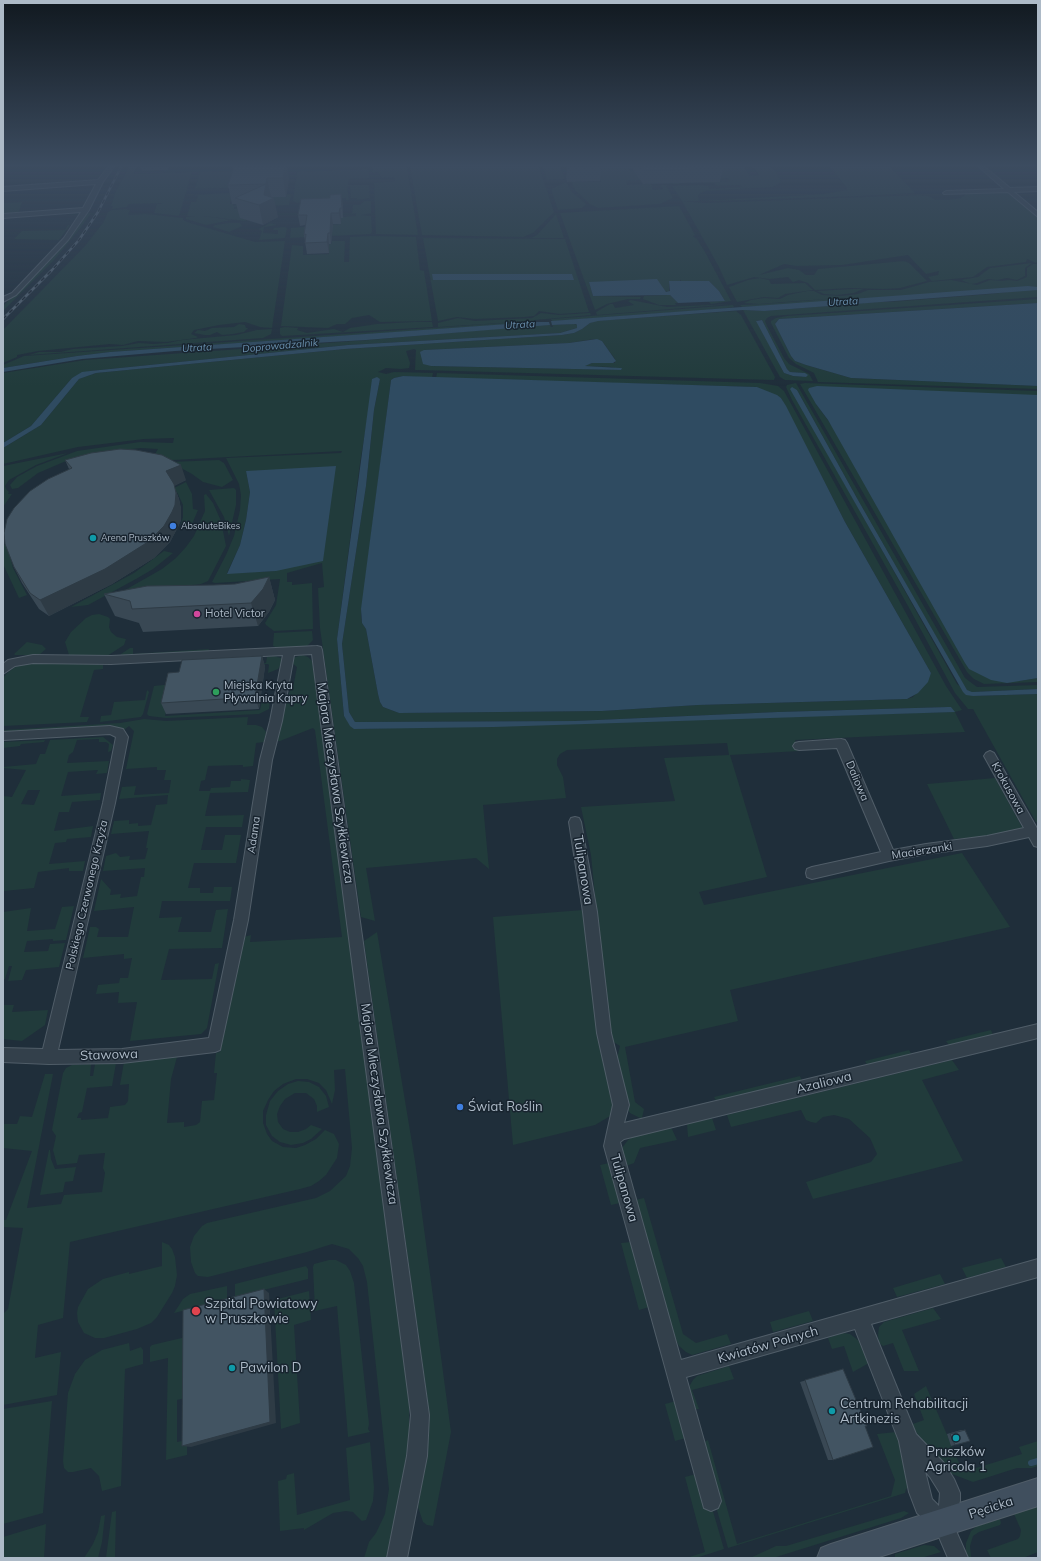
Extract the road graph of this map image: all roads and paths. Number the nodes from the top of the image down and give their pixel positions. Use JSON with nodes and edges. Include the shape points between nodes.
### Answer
{"nodes":[{"id":1,"x":65,"y":240,"type":"edge"},
{"id":2,"x":3,"y":300,"type":"edge"},
{"id":3,"x":289,"y":652,"type":"junction"},
{"id":4,"x":3,"y":670,"type":"edge"},
{"id":5,"x":3,"y":736,"type":"edge"},
{"id":6,"x":799,"y":746,"type":"dead end"},
{"id":7,"x":990,"y":756,"type":"dead end"},
{"id":8,"x":575,"y":822,"type":"dead end"},
{"id":9,"x":1035,"y":836,"type":"edge"},
{"id":10,"x":890,"y":856,"type":"junction"},
{"id":11,"x":812,"y":873,"type":"dead end"},
{"id":12,"x":1038,"y":1031,"type":"edge"},
{"id":13,"x":215,"y":1045,"type":"joint"},
{"id":14,"x":3,"y":1055,"type":"edge"},
{"id":15,"x":49,"y":1057,"type":"junction"},
{"id":16,"x":613,"y":1138,"type":"junction"},
{"id":17,"x":1038,"y":1268,"type":"edge"},
{"id":18,"x":860,"y":1318,"type":"junction"},
{"id":19,"x":675,"y":1371,"type":"junction"},
{"id":20,"x":909,"y":1441,"type":"junction"},
{"id":21,"x":1038,"y":1492,"type":"edge"},
{"id":22,"x":711,"y":1500,"type":"dead end"},
{"id":23,"x":943,"y":1523,"type":"junction"},
{"id":24,"x":397,"y":1558,"type":"edge"},
{"id":25,"x":831,"y":1558,"type":"edge"},
{"id":26,"x":958,"y":1558,"type":"edge"}],
"edges":[{"from":1,"to":2,"type":"street","via":[[14,294]]},
{"from":3,"to":4,"type":"street","via":[[111,660],[33,659],[12,663]]},
{"from":3,"to":13,"type":"street","name":"Adama","via":[[266,760],[241,920]]},
{"from":3,"to":24,"type":"street","name":"Majora Mieczysława Szyłkiewicza","via":[[317,650],[420,1415],[416,1456]]},
{"from":5,"to":15,"type":"street","name":"Polskiego Czerwonego Krzyża","via":[[110,730],[121,733],[122,741],[109,804]]},
{"from":6,"to":10,"type":"street","name":"Daliowa","via":[[841,743]]},
{"from":7,"to":9,"type":"street","name":"Krokusowa"},
{"from":8,"to":16,"type":"street","name":"Tulipanowa","via":[[590,912],[604,1033],[621,1106]]},
{"from":9,"to":10,"type":"street","name":"Macierzanki","via":[[926,849]]},
{"from":10,"to":11,"type":"street","name":"Macierzanki"},
{"from":12,"to":16,"type":"street","name":"Azaliowa","via":[[620,1132]]},
{"from":13,"to":15,"type":"street","name":"Stawowa","via":[[126,1056]]},
{"from":14,"to":15,"type":"street","name":"Stawowa"},
{"from":16,"to":19,"type":"street","name":"Tulipanowa","via":[[612,1146]]},
{"from":17,"to":18,"type":"street","name":"Kwiatów Polnych"},
{"from":18,"to":19,"type":"street","name":"Kwiatów Polnych"},
{"from":18,"to":20,"type":"street"},
{"from":19,"to":22,"type":"street","name":"Tulipanowa"},
{"from":20,"to":23,"type":"street","via":[[924,1506]]},
{"from":20,"to":23,"type":"street","via":[[938,1470],[950,1493]]},
{"from":21,"to":23,"type":"street","name":"Pęcicka"},
{"from":23,"to":25,"type":"street","name":"Pęcicka"},
{"from":23,"to":26,"type":"street"}]}
